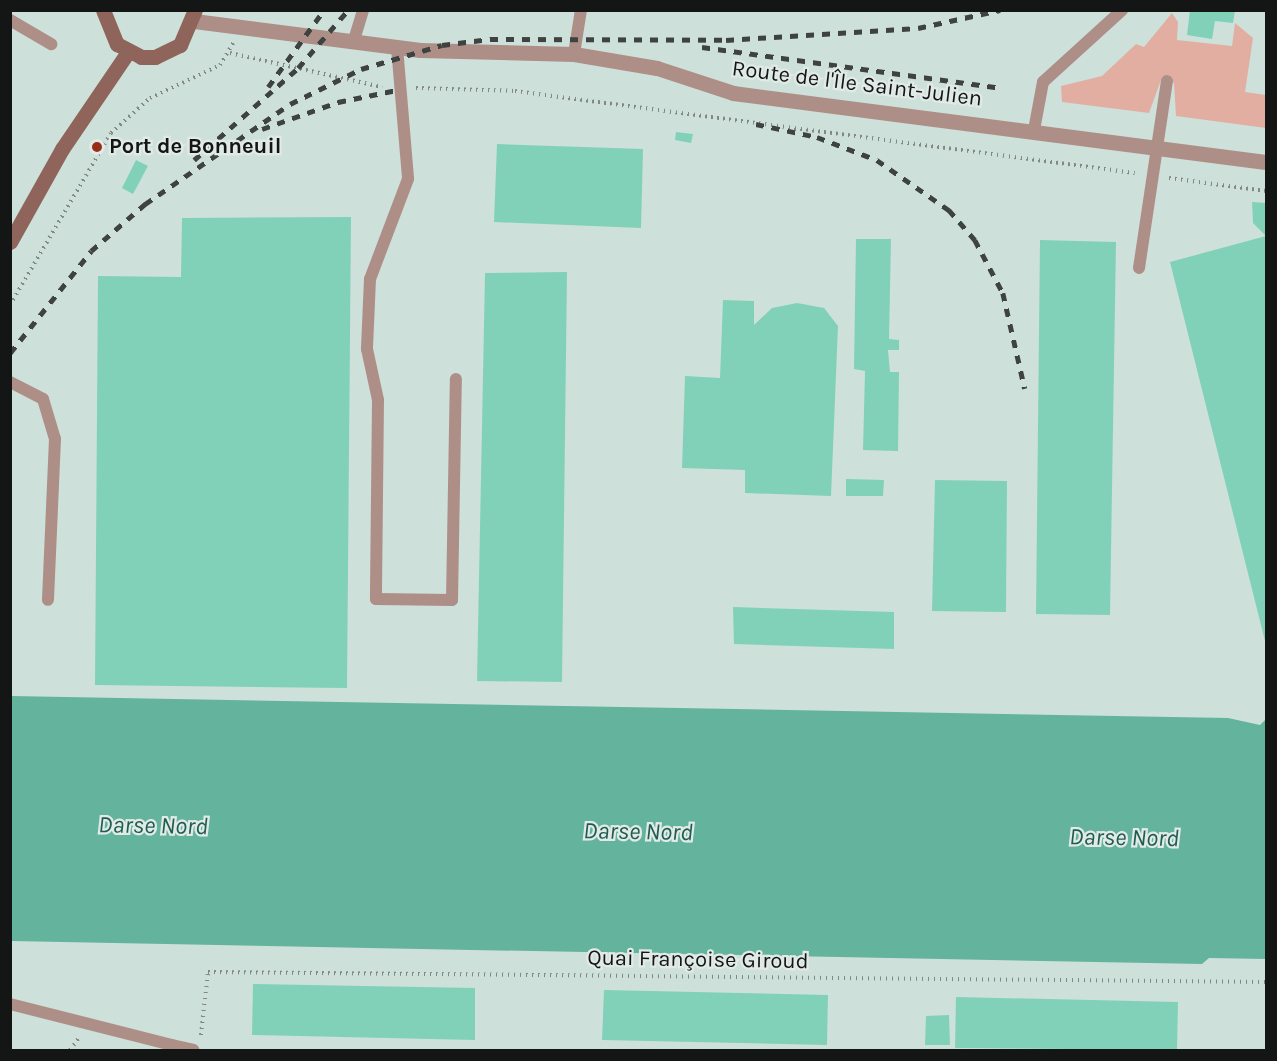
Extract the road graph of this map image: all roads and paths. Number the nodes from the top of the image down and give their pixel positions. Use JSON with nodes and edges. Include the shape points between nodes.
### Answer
{"nodes":[{"id":1,"x":103,"y":10,"type":"edge"},
{"id":2,"x":363,"y":10,"type":"edge"},
{"id":3,"x":580,"y":10,"type":"edge"},
{"id":4,"x":1122,"y":10,"type":"edge"},
{"id":5,"x":194,"y":16,"type":"edge"},
{"id":6,"x":12,"y":25,"type":"edge"},
{"id":7,"x":236,"y":26,"type":"junction"},
{"id":8,"x":354,"y":40,"type":"junction"},
{"id":9,"x":51,"y":44,"type":"dead end"},
{"id":10,"x":397,"y":47,"type":"junction"},
{"id":11,"x":128,"y":52,"type":"junction"},
{"id":12,"x":230,"y":53,"type":"junction"},
{"id":13,"x":574,"y":54,"type":"junction"},
{"id":14,"x":1167,"y":81,"type":"dead end"},
{"id":15,"x":397,"y":90,"type":"junction"},
{"id":16,"x":1034,"y":130,"type":"junction"},
{"id":17,"x":1158,"y":148,"type":"junction"},
{"id":18,"x":1266,"y":162,"type":"edge"},
{"id":19,"x":1155,"y":176,"type":"junction"},
{"id":20,"x":1266,"y":191,"type":"edge"},
{"id":21,"x":10,"y":243,"type":"edge"},
{"id":22,"x":1138,"y":268,"type":"dead end"},
{"id":23,"x":10,"y":306,"type":"edge"},
{"id":24,"x":456,"y":379,"type":"dead end"},
{"id":25,"x":10,"y":381,"type":"edge"},
{"id":26,"x":48,"y":600,"type":"dead end"},
{"id":27,"x":1266,"y":982,"type":"edge"},
{"id":28,"x":10,"y":1004,"type":"edge"},
{"id":29,"x":200,"y":1039,"type":"dead end"},
{"id":30,"x":171,"y":1048,"type":"edge"},
{"id":31,"x":193,"y":1050,"type":"edge"}],
"edges":[{"from":1,"to":11,"type":"main road","via":[[109,34]]},
{"from":2,"to":8,"type":"lane"},
{"from":3,"to":13,"type":"lane"},
{"from":4,"to":16,"type":"lane","via":[[1043,82]]},
{"from":5,"to":7,"type":"street","name":"Route de l'Île Saint-Julien"},
{"from":5,"to":11,"type":"main road","via":[[185,39],[169,53],[141,57]]},
{"from":6,"to":9,"type":"lane"},
{"from":7,"to":8,"type":"street","name":"Route de l'Île Saint-Julien"},
{"from":7,"to":12,"type":"path"},
{"from":8,"to":10,"type":"street","name":"Route de l'Île Saint-Julien"},
{"from":10,"to":13,"type":"street","name":"Route de l'Île Saint-Julien"},
{"from":10,"to":15,"type":"lane"},
{"from":11,"to":21,"type":"main road","via":[[62,149]]},
{"from":12,"to":15,"type":"path"},
{"from":12,"to":23,"type":"path","via":[[220,65],[150,98],[111,133]]},
{"from":13,"to":16,"type":"street","name":"Route de l'Île Saint-Julien","via":[[657,68],[733,93]]},
{"from":14,"to":17,"type":"lane"},
{"from":15,"to":19,"type":"path","via":[[514,91]]},
{"from":15,"to":24,"type":"lane","via":[[408,179],[370,279],[367,337],[378,400],[376,600],[452,600]]},
{"from":16,"to":17,"type":"street","name":"Route de l'Île Saint-Julien"},
{"from":17,"to":18,"type":"street","name":"Route de l'Île Saint-Julien"},
{"from":17,"to":19,"type":"lane"},
{"from":19,"to":20,"type":"path"},
{"from":19,"to":22,"type":"lane"},
{"from":25,"to":26,"type":"lane","via":[[43,399],[55,438]]},
{"from":27,"to":29,"type":"path","name":"Quai Françoise Giroud","via":[[208,972]]},
{"from":28,"to":30,"type":"lane"},
{"from":30,"to":31,"type":"lane"}]}
